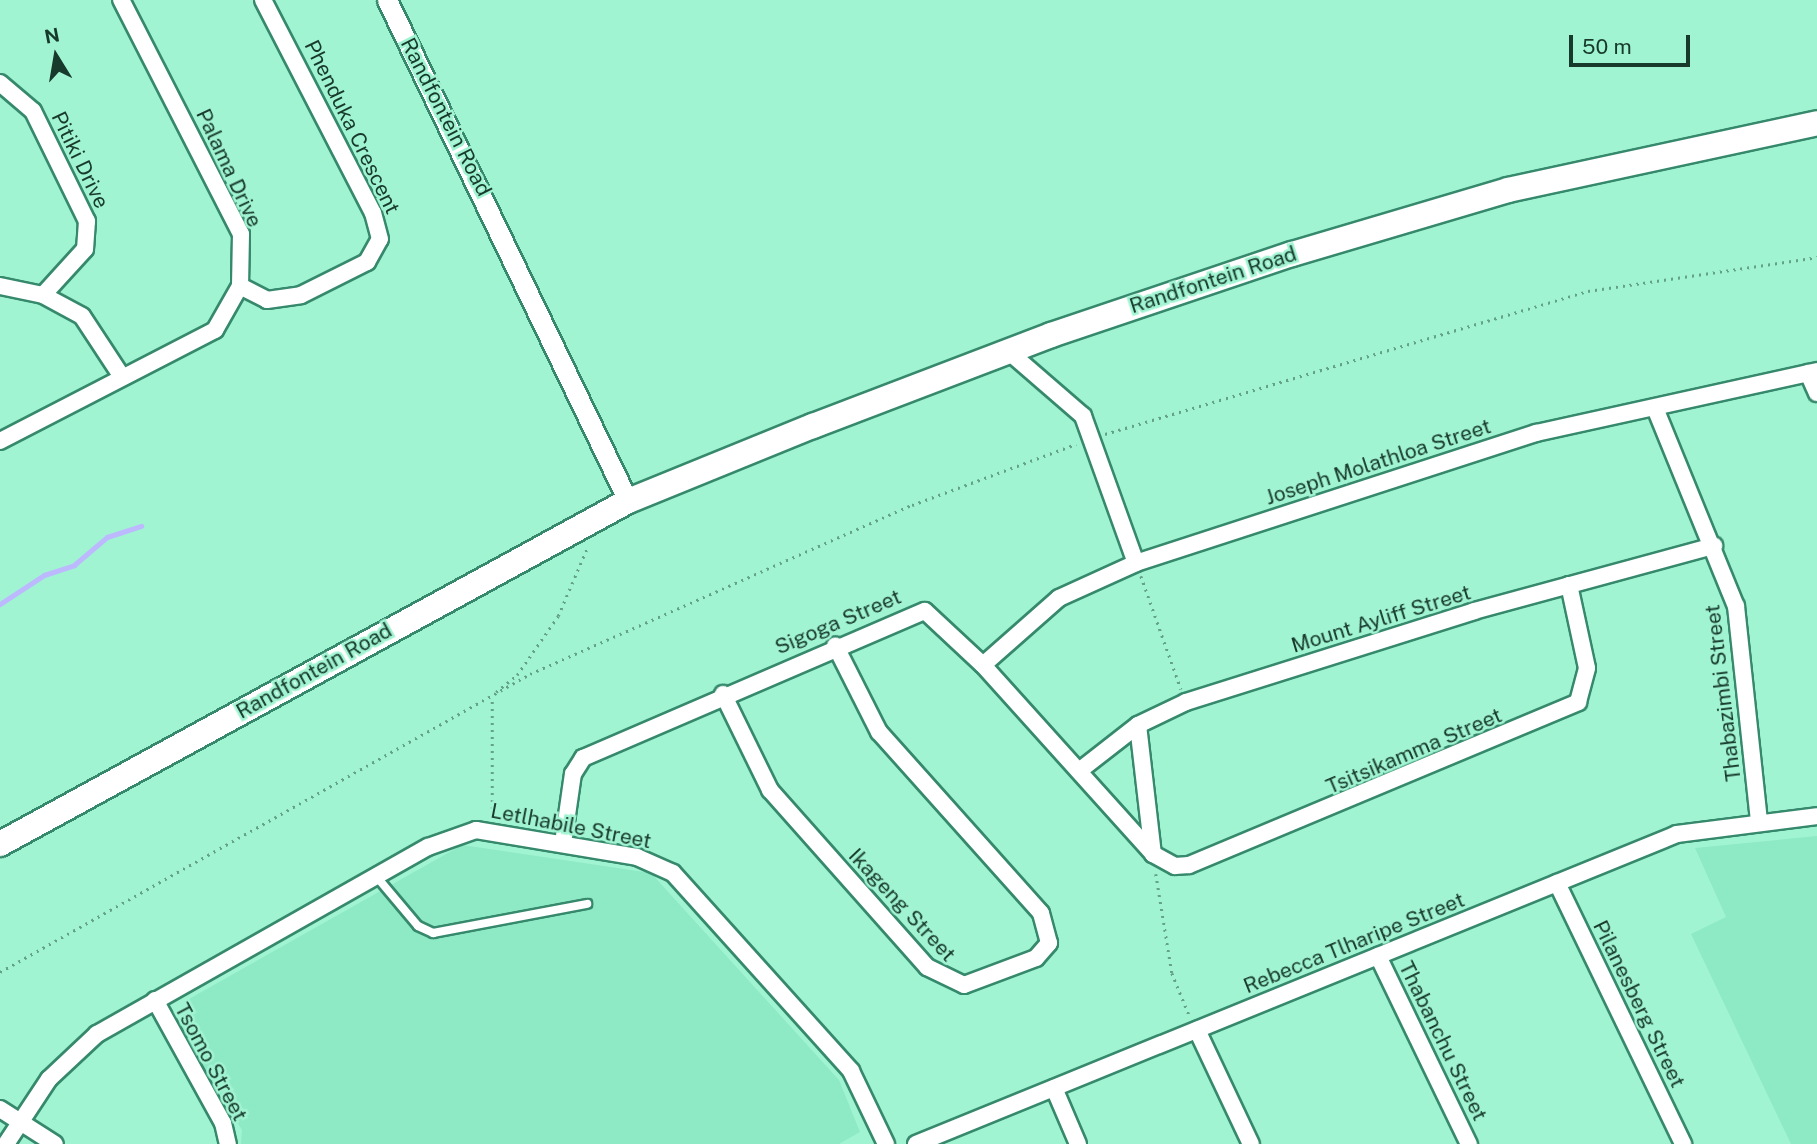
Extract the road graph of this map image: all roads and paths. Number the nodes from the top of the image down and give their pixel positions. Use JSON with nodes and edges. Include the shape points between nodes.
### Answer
{"nodes":[{"id":1,"x":121,"y":0,"type":"edge"},
{"id":2,"x":263,"y":0,"type":"edge"},
{"id":3,"x":387,"y":0,"type":"edge"},
{"id":4,"x":0,"y":83,"type":"edge"},
{"id":5,"x":1817,"y":123,"type":"edge"},
{"id":6,"x":1817,"y":257,"type":"edge"},
{"id":7,"x":0,"y":286,"type":"edge"},
{"id":8,"x":240,"y":286,"type":"junction"},
{"id":9,"x":43,"y":295,"type":"junction"},
{"id":10,"x":1008,"y":351,"type":"junction"},
{"id":11,"x":1813,"y":372,"type":"edge"},
{"id":12,"x":122,"y":377,"type":"junction"},
{"id":13,"x":1817,"y":393,"type":"edge"},
{"id":14,"x":1655,"y":408,"type":"junction"},
{"id":15,"x":0,"y":439,"type":"edge"},
{"id":16,"x":1090,"y":439,"type":"junction"},
{"id":17,"x":628,"y":500,"type":"junction"},
{"id":18,"x":595,"y":519,"type":"junction"},
{"id":19,"x":1714,"y":547,"type":"junction"},
{"id":20,"x":1136,"y":563,"type":"junction"},
{"id":21,"x":1569,"y":585,"type":"junction"},
{"id":22,"x":835,"y":645,"type":"junction"},
{"id":23,"x":982,"y":665,"type":"junction"},
{"id":24,"x":723,"y":694,"type":"junction"},
{"id":25,"x":493,"y":696,"type":"junction"},
{"id":26,"x":1186,"y":702,"type":"junction"},
{"id":27,"x":1138,"y":725,"type":"junction"},
{"id":28,"x":1079,"y":771,"type":"junction"},
{"id":29,"x":1817,"y":816,"type":"edge"},
{"id":30,"x":1759,"y":821,"type":"junction"},
{"id":31,"x":492,"y":830,"type":"junction"},
{"id":32,"x":563,"y":843,"type":"junction"},
{"id":33,"x":0,"y":844,"type":"edge"},
{"id":34,"x":1153,"y":854,"type":"junction"},
{"id":35,"x":376,"y":876,"type":"junction"},
{"id":36,"x":1557,"y":883,"type":"junction"},
{"id":37,"x":587,"y":904,"type":"dead end"},
{"id":38,"x":1378,"y":956,"type":"junction"},
{"id":39,"x":0,"y":972,"type":"edge"},
{"id":40,"x":155,"y":1000,"type":"junction"},
{"id":41,"x":1197,"y":1030,"type":"junction"},
{"id":42,"x":1054,"y":1088,"type":"junction"},
{"id":43,"x":0,"y":1109,"type":"edge"},
{"id":44,"x":19,"y":1120,"type":"junction"},
{"id":45,"x":6,"y":1144,"type":"edge"},
{"id":46,"x":55,"y":1144,"type":"edge"},
{"id":47,"x":228,"y":1144,"type":"edge"},
{"id":48,"x":886,"y":1144,"type":"edge"},
{"id":49,"x":916,"y":1144,"type":"edge"},
{"id":50,"x":1078,"y":1144,"type":"edge"},
{"id":51,"x":1251,"y":1144,"type":"edge"},
{"id":52,"x":1469,"y":1144,"type":"edge"},
{"id":53,"x":1683,"y":1144,"type":"edge"}],
"edges":[{"from":1,"to":8,"type":"street","name":"Palama Drive","via":[[241,234]]},
{"from":2,"to":8,"type":"street","name":"Phenduka Crescent","via":[[373,212],[380,239],[367,262],[301,295],[267,300]]},
{"from":3,"to":17,"type":"street","name":"Randfontein Road"},
{"from":4,"to":9,"type":"street","name":"Pitiki Drive","via":[[33,111],[87,221],[85,249]]},
{"from":5,"to":10,"type":"main road","name":"Randfontein Road","via":[[1508,190],[1172,291]]},
{"from":6,"to":16,"type":"path","via":[[1576,294]]},
{"from":7,"to":9,"type":"street"},
{"from":8,"to":12,"type":"street","name":"Palama Drive","via":[[215,330]]},
{"from":9,"to":12,"type":"street","via":[[90,323]]},
{"from":10,"to":16,"type":"street","via":[[1078,409]]},
{"from":10,"to":17,"type":"main road","name":"Randfontein Road"},
{"from":11,"to":13,"type":"street"},
{"from":11,"to":14,"type":"street","name":"Joseph Molathloa Street"},
{"from":12,"to":15,"type":"street","name":"Palama Drive"},
{"from":14,"to":19,"type":"street","name":"Thabazimbi Street"},
{"from":14,"to":20,"type":"street","name":"Joseph Molathloa Street","via":[[1536,433]]},
{"from":16,"to":20,"type":"street"},
{"from":16,"to":25,"type":"path","via":[[922,501],[530,674]]},
{"from":17,"to":18,"type":"main road","name":"Randfontein Road"},
{"from":18,"to":25,"type":"path","via":[[583,569],[558,616],[517,675]]},
{"from":18,"to":33,"type":"main road","name":"Randfontein Road"},
{"from":19,"to":21,"type":"street","name":"Mount Ayliff Street"},
{"from":19,"to":30,"type":"street","name":"Thabazimbi Street","via":[[1736,606]]},
{"from":20,"to":23,"type":"street","name":"Joseph Molathloa Street","via":[[1059,598]]},
{"from":20,"to":26,"type":"path"},
{"from":21,"to":26,"type":"street","name":"Mount Ayliff Street"},
{"from":21,"to":34,"type":"street","name":"Tsitsikamma Street","via":[[1587,668],[1578,702],[1202,861],[1175,866]]},
{"from":22,"to":23,"type":"street","name":"Sigoga Street","via":[[925,611]]},
{"from":22,"to":24,"type":"street","name":"Sigoga Street"},
{"from":22,"to":24,"type":"street","name":"Ikageng Street","via":[[879,732],[1041,913],[1049,943],[1036,958],[964,985],[933,972],[770,790]]},
{"from":23,"to":28,"type":"street","name":"Sigoga Street"},
{"from":24,"to":32,"type":"street","name":"Sigoga Street","via":[[583,758],[573,774]]},
{"from":25,"to":31,"type":"path"},
{"from":25,"to":39,"type":"path"},
{"from":26,"to":27,"type":"street","name":"Mount Ayliff Street"},
{"from":27,"to":28,"type":"street","name":"Mount Ayliff Street"},
{"from":27,"to":34,"type":"street"},
{"from":28,"to":34,"type":"street","name":"Sigoga Street"},
{"from":29,"to":30,"type":"street","name":"Rebecca Tlharipe Street"},
{"from":30,"to":36,"type":"street","name":"Rebecca Tlharipe Street","via":[[1692,829]]},
{"from":31,"to":32,"type":"street","name":"Letlhabile Street"},
{"from":31,"to":35,"type":"street","name":"Letlhabile Street","via":[[446,837]]},
{"from":32,"to":48,"type":"street","name":"Letlhabile Street","via":[[637,857],[673,873],[851,1071]]},
{"from":34,"to":41,"type":"path","via":[[1172,973]]},
{"from":35,"to":37,"type":"lane","via":[[418,926],[433,933]]},
{"from":35,"to":40,"type":"street","name":"Letlhabile Street"},
{"from":36,"to":38,"type":"street","name":"Rebecca Tlharipe Street"},
{"from":36,"to":53,"type":"street","name":"Pilanesberg Street"},
{"from":38,"to":41,"type":"street","name":"Rebecca Tlharipe Street"},
{"from":38,"to":52,"type":"street","name":"Thabanchu Street"},
{"from":40,"to":44,"type":"street","name":"Letlhabile Street","via":[[80,1049]]},
{"from":40,"to":47,"type":"street","name":"Tsomo Street","via":[[223,1123]]},
{"from":41,"to":42,"type":"street","name":"Rebecca Tlharipe Street"},
{"from":41,"to":51,"type":"street"},
{"from":42,"to":49,"type":"street","name":"Rebecca Tlharipe Street"},
{"from":42,"to":50,"type":"street"},
{"from":43,"to":44,"type":"street"},
{"from":44,"to":45,"type":"street","name":"Letlhabile Street"},
{"from":44,"to":46,"type":"street"}]}
